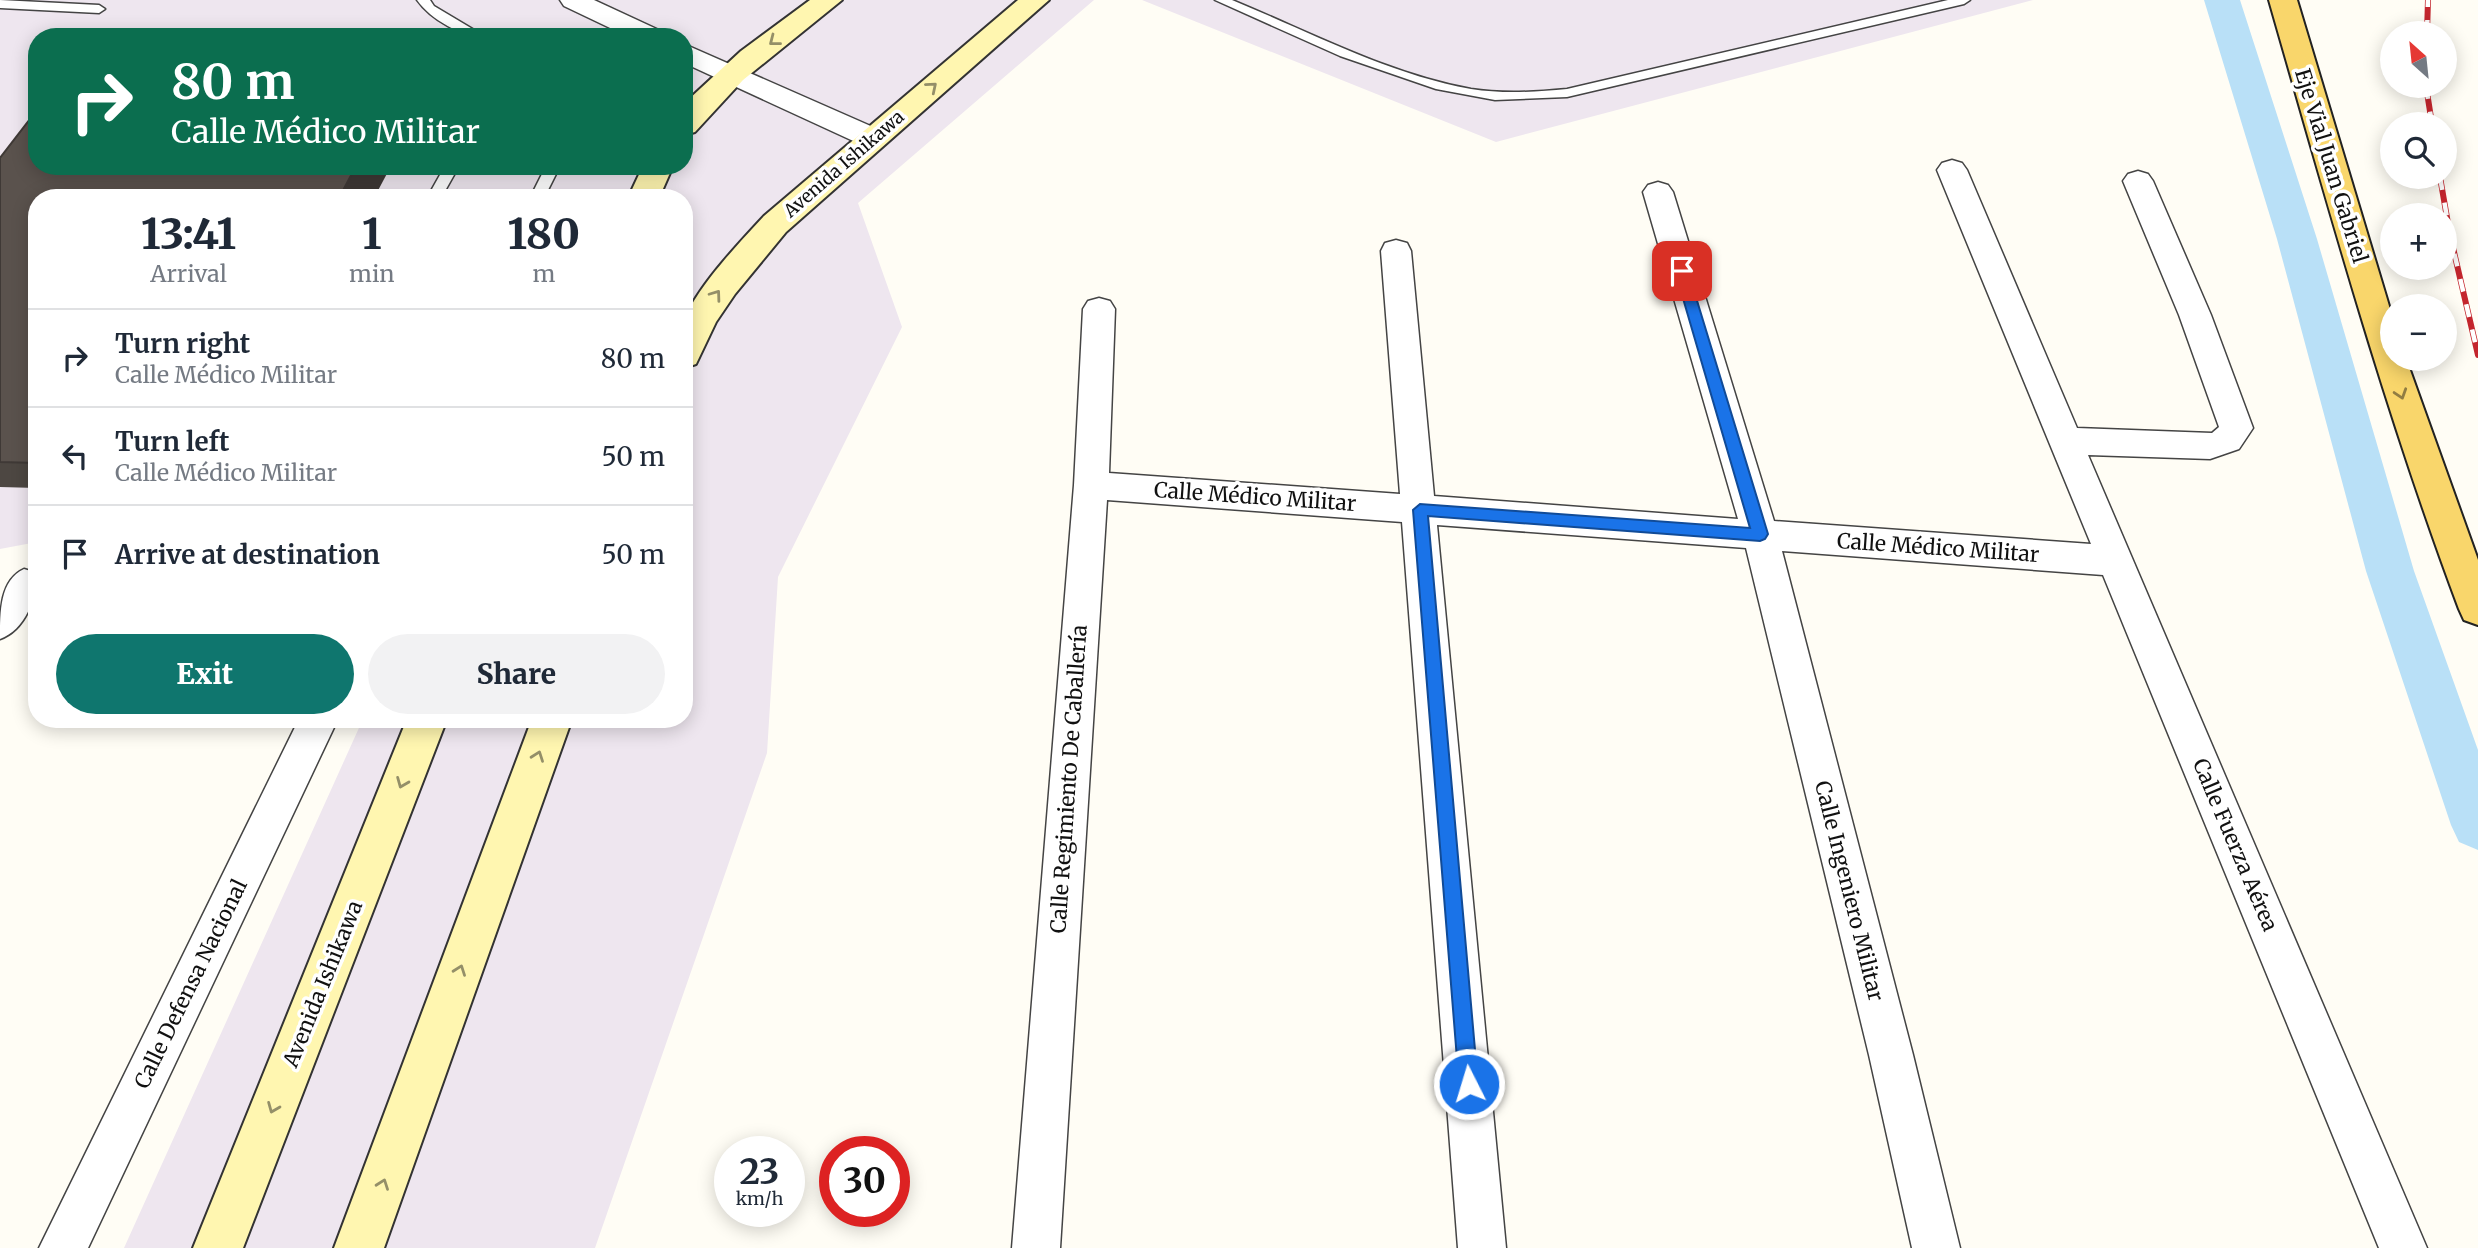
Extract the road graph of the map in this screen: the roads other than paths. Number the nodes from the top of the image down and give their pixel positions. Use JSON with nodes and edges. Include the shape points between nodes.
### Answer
{"nodes":[{"id":1,"x":423,"y":0,"type":"edge"},
{"id":2,"x":573,"y":0,"type":"edge"},
{"id":3,"x":828,"y":0,"type":"edge"},
{"id":4,"x":1035,"y":0,"type":"edge"},
{"id":5,"x":1221,"y":0,"type":"edge"},
{"id":6,"x":1964,"y":0,"type":"edge"},
{"id":7,"x":2283,"y":0,"type":"edge"},
{"id":8,"x":26,"y":2,"type":"edge"},
{"id":9,"x":0,"y":4,"type":"edge"},
{"id":10,"x":99,"y":9,"type":"dead end"},
{"id":11,"x":464,"y":28,"type":"edge"},
{"id":12,"x":632,"y":28,"type":"edge"},
{"id":13,"x":693,"y":56,"type":"edge"},
{"id":14,"x":732,"y":75,"type":"junction"},
{"id":15,"x":693,"y":113,"type":"edge"},
{"id":16,"x":872,"y":138,"type":"junction"},
{"id":17,"x":1952,"y":170,"type":"dead end"},
{"id":18,"x":2138,"y":181,"type":"dead end"},
{"id":19,"x":1658,"y":192,"type":"dead end"},
{"id":20,"x":1396,"y":251,"type":"dead end"},
{"id":21,"x":1099,"y":309,"type":"dead end"},
{"id":22,"x":693,"y":336,"type":"edge"},
{"id":23,"x":2066,"y":442,"type":"junction"},
{"id":24,"x":1091,"y":485,"type":"junction"},
{"id":25,"x":1420,"y":510,"type":"junction"},
{"id":26,"x":1760,"y":534,"type":"junction"},
{"id":27,"x":2116,"y":561,"type":"junction"},
{"id":28,"x":24,"y":584,"type":"dead end"},
{"id":29,"x":2478,"y":609,"type":"edge"},
{"id":30,"x":0,"y":623,"type":"edge"},
{"id":31,"x":315,"y":728,"type":"edge"},
{"id":32,"x":423,"y":728,"type":"edge"},
{"id":33,"x":549,"y":728,"type":"edge"},
{"id":34,"x":63,"y":1248,"type":"edge"},
{"id":35,"x":218,"y":1248,"type":"edge"},
{"id":36,"x":359,"y":1248,"type":"edge"},
{"id":37,"x":1036,"y":1248,"type":"edge"},
{"id":38,"x":1482,"y":1248,"type":"edge"},
{"id":39,"x":1936,"y":1248,"type":"edge"},
{"id":40,"x":2403,"y":1248,"type":"edge"}],
"edges":[{"from":1,"to":11,"type":"lane"},
{"from":2,"to":12,"type":"street"},
{"from":3,"to":14,"type":"street","one_way":true},
{"from":16,"to":4,"type":"street","name":"Avenida Ishikawa","one_way":true},
{"from":5,"to":6,"type":"lane","via":[[1422,81],[1504,96],[1567,93]]},
{"from":7,"to":29,"type":"main road","name":"Eje Vial Juan Gabriel","one_way":true,"via":[[2381,334]]},
{"from":8,"to":9,"type":"lane"},
{"from":8,"to":10,"type":"lane"},
{"from":13,"to":14,"type":"street"},
{"from":14,"to":15,"type":"street"},
{"from":14,"to":16,"type":"street"},
{"from":22,"to":16,"type":"street","name":"Avenida Ishikawa","one_way":true,"via":[[737,265],[775,224]]},
{"from":17,"to":23,"type":"street","name":"Calle Fuerza Aérea"},
{"from":18,"to":23,"type":"street","via":[[2195,315],[2236,428],[2231,438],[2204,447]]},
{"from":19,"to":26,"type":"street"},
{"from":20,"to":25,"type":"street"},
{"from":21,"to":24,"type":"street","name":"Calle Regimiento De Caballería"},
{"from":23,"to":27,"type":"street","name":"Calle Fuerza Aérea"},
{"from":24,"to":25,"type":"street","name":"Calle Médico Militar"},
{"from":24,"to":37,"type":"street","name":"Calle Regimiento De Caballería"},
{"from":25,"to":26,"type":"street","name":"Calle Médico Militar"},
{"from":25,"to":38,"type":"street"},
{"from":26,"to":27,"type":"street","name":"Calle Médico Militar"},
{"from":26,"to":39,"type":"street","name":"Calle Ingeniero Militar"},
{"from":27,"to":40,"type":"street","name":"Calle Fuerza Aérea"},
{"from":28,"to":30,"type":"street"},
{"from":31,"to":34,"type":"street","name":"Calle Defensa Nacional"},
{"from":32,"to":35,"type":"street","name":"Avenida Ishikawa","one_way":true},
{"from":36,"to":33,"type":"street","one_way":true}]}
